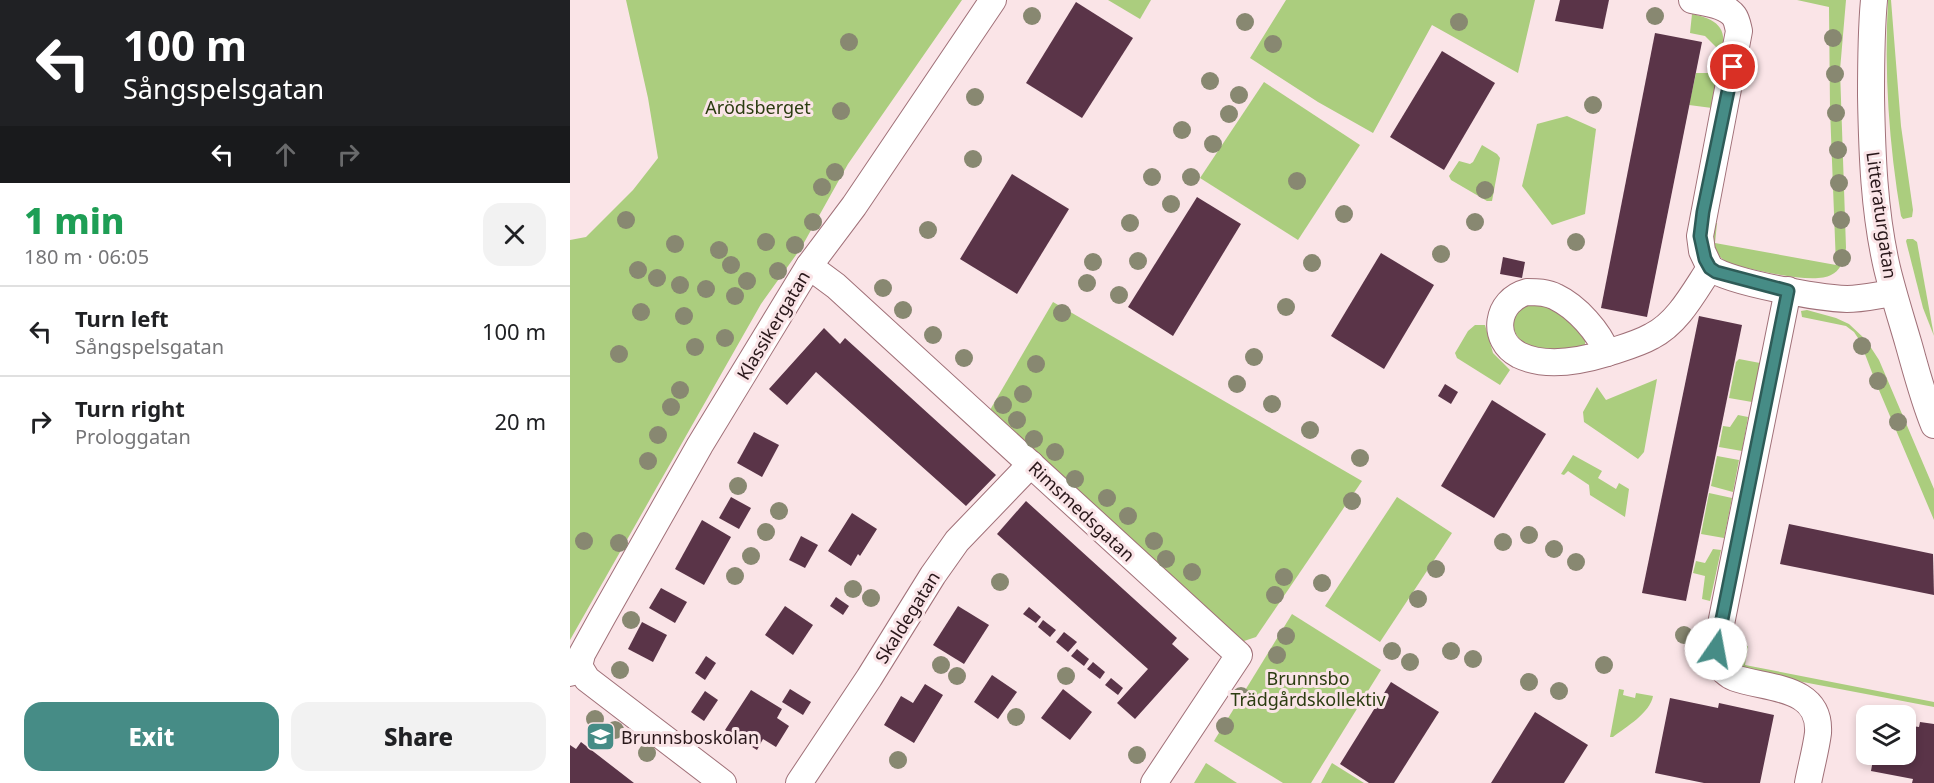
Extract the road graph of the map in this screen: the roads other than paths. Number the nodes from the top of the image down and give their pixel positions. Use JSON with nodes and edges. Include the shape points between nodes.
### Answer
{"nodes":[{"id":1,"x":993,"y":0,"type":"edge"},
{"id":2,"x":1692,"y":0,"type":"edge"},
{"id":3,"x":1874,"y":0,"type":"edge"},
{"id":4,"x":809,"y":266,"type":"junction"},
{"id":5,"x":1710,"y":268,"type":"junction"},
{"id":6,"x":1788,"y":291,"type":"junction"},
{"id":7,"x":1893,"y":293,"type":"junction"},
{"id":8,"x":1607,"y":353,"type":"dead end"},
{"id":9,"x":1934,"y":425,"type":"edge"},
{"id":10,"x":1031,"y":464,"type":"junction"},
{"id":11,"x":575,"y":670,"type":"edge"},
{"id":12,"x":723,"y":783,"type":"edge"},
{"id":13,"x":799,"y":783,"type":"edge"},
{"id":14,"x":1154,"y":783,"type":"edge"},
{"id":15,"x":1808,"y":783,"type":"edge"}],
"edges":[{"from":1,"to":4,"type":"street","name":"Klassikergatan"},
{"from":2,"to":5,"type":"street","via":[[1728,11],[1735,17],[1739,31],[1700,236]]},
{"from":3,"to":7,"type":"street","name":"Litteraturgatan","via":[[1874,178]]},
{"from":4,"to":10,"type":"street","name":"Rimsmedsgatan","via":[[836,286]]},
{"from":4,"to":11,"type":"street","name":"Klassikergatan","via":[[678,485]]},
{"from":5,"to":6,"type":"street","via":[[1729,277]]},
{"from":5,"to":8,"type":"street","via":[[1665,327]]},
{"from":6,"to":7,"type":"street","via":[[1850,299]]},
{"from":6,"to":15,"type":"street","via":[[1716,649],[1717,663],[1734,677],[1791,692],[1810,706],[1818,733]]},
{"from":7,"to":9,"type":"street","name":"Litteraturgatan"},
{"from":10,"to":13,"type":"street","name":"Skaldegatan","via":[[957,541]]},
{"from":10,"to":14,"type":"street","name":"Rimsmedsgatan","via":[[1239,655]]},
{"from":11,"to":12,"type":"street","name":"Klassikergatan"}]}
